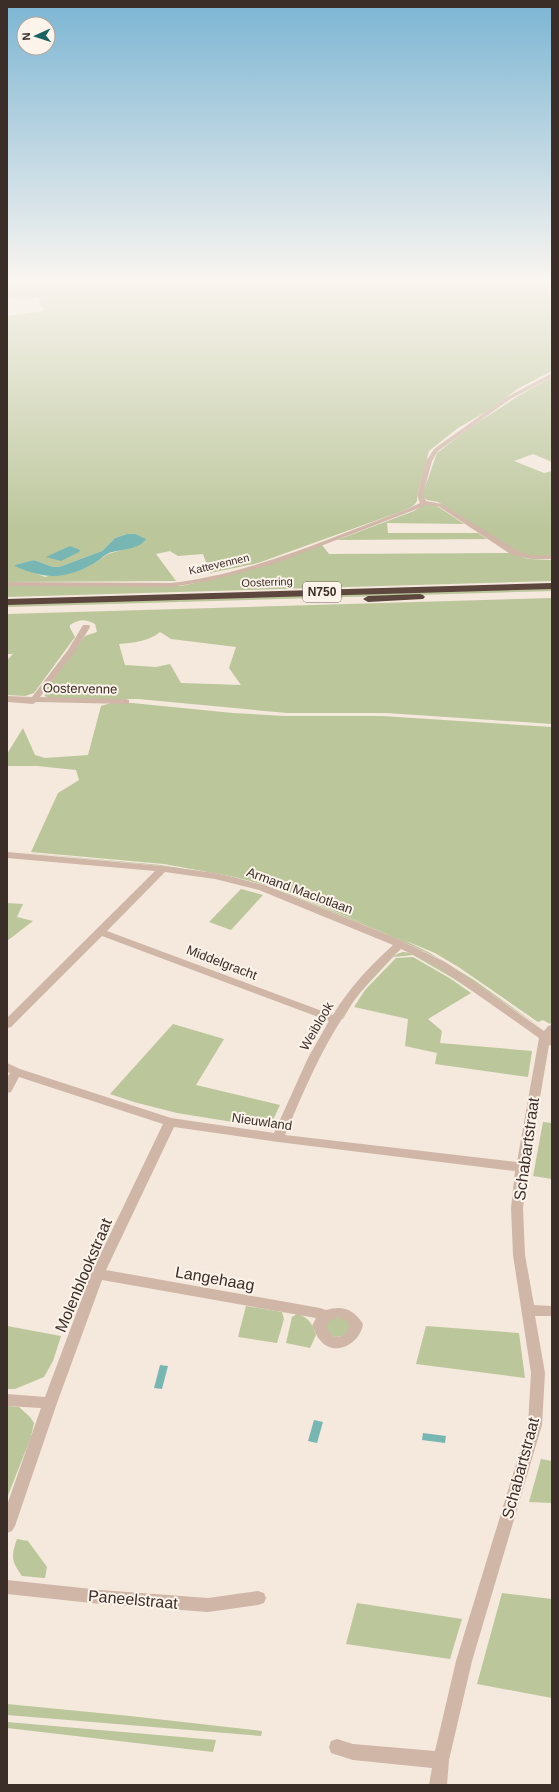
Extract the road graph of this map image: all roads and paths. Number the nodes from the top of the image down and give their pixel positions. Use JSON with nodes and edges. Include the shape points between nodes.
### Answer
{"nodes":[{"id":1,"x":552,"y":375,"type":"edge"},
{"id":2,"x":423,"y":502,"type":"junction"},
{"id":3,"x":552,"y":558,"type":"edge"},
{"id":4,"x":7,"y":584,"type":"edge"},
{"id":5,"x":552,"y":586,"type":"edge"},
{"id":6,"x":552,"y":594,"type":"edge"},
{"id":7,"x":7,"y":602,"type":"edge"},
{"id":8,"x":7,"y":609,"type":"edge"},
{"id":9,"x":86,"y":628,"type":"dead end"},
{"id":10,"x":7,"y":699,"type":"edge"},
{"id":11,"x":32,"y":701,"type":"junction"},
{"id":12,"x":126,"y":702,"type":"dead end"},
{"id":13,"x":7,"y":855,"type":"edge"},
{"id":14,"x":162,"y":869,"type":"junction"},
{"id":15,"x":100,"y":932,"type":"junction"},
{"id":16,"x":400,"y":944,"type":"junction"},
{"id":17,"x":334,"y":1019,"type":"junction"},
{"id":18,"x":7,"y":1024,"type":"edge"},
{"id":19,"x":550,"y":1036,"type":"edge"},
{"id":20,"x":12,"y":1069,"type":"edge"},
{"id":21,"x":7,"y":1089,"type":"edge"},
{"id":22,"x":170,"y":1122,"type":"junction"},
{"id":23,"x":278,"y":1138,"type":"junction"},
{"id":24,"x":522,"y":1167,"type":"junction"},
{"id":25,"x":98,"y":1274,"type":"junction"},
{"id":26,"x":528,"y":1310,"type":"junction"},
{"id":27,"x":552,"y":1311,"type":"edge"},
{"id":28,"x":324,"y":1317,"type":"dead end"},
{"id":29,"x":7,"y":1400,"type":"edge"},
{"id":30,"x":50,"y":1404,"type":"junction"},
{"id":31,"x":7,"y":1526,"type":"edge"},
{"id":32,"x":7,"y":1587,"type":"edge"},
{"id":33,"x":258,"y":1598,"type":"dead end"},
{"id":34,"x":337,"y":1747,"type":"dead end"},
{"id":35,"x":441,"y":1760,"type":"junction"},
{"id":36,"x":438,"y":1785,"type":"edge"}],
"edges":[{"from":1,"to":2,"type":"street","via":[[507,399],[436,450],[429,461],[420,495]]},
{"from":2,"to":3,"type":"street","via":[[440,504],[515,552],[531,557]]},
{"from":2,"to":4,"type":"street","name":"Kattevennen","via":[[407,511],[271,562],[187,583]]},
{"from":5,"to":7,"type":"highway","name":"Oosterring","number":"N750"},
{"from":6,"to":8,"type":"highway","name":"Oosterring","number":"N750"},
{"from":9,"to":11,"type":"street","name":"Oostervenne"},
{"from":10,"to":11,"type":"street","name":"Oostervenne"},
{"from":11,"to":12,"type":"street","name":"Oostervenne"},
{"from":13,"to":14,"type":"street","name":"Armand Maclotlaan"},
{"from":14,"to":15,"type":"street"},
{"from":14,"to":16,"type":"street","name":"Armand Maclotlaan","via":[[215,876],[263,888]]},
{"from":15,"to":17,"type":"street","name":"Middelgracht"},
{"from":15,"to":18,"type":"street"},
{"from":16,"to":17,"type":"street","name":"Weiblook","via":[[372,970]]},
{"from":16,"to":19,"type":"street","name":"Armand Maclotlaan","via":[[441,964]]},
{"from":17,"to":23,"type":"street","name":"Weiblook","via":[[311,1063]]},
{"from":19,"to":24,"type":"street","name":"Schabartstraat"},
{"from":20,"to":21,"type":"street"},
{"from":20,"to":22,"type":"street","name":"Nieuwland"},
{"from":22,"to":23,"type":"street","name":"Nieuwland"},
{"from":22,"to":25,"type":"street","name":"Molenblookstraat"},
{"from":23,"to":24,"type":"street","name":"Nieuwland"},
{"from":24,"to":26,"type":"street","name":"Schabartstraat","via":[[517,1208],[519,1255]]},
{"from":25,"to":28,"type":"street","name":"Langehaag","via":[[320,1313]]},
{"from":25,"to":30,"type":"street","name":"Molenblookstraat"},
{"from":26,"to":27,"type":"street"},
{"from":26,"to":35,"type":"street","name":"Schabartstraat","via":[[538,1373],[535,1425],[464,1661]]},
{"from":29,"to":30,"type":"street"},
{"from":30,"to":31,"type":"street","name":"Molenblookstraat"},
{"from":32,"to":33,"type":"street","name":"Paneelstraat","via":[[208,1605]]},
{"from":34,"to":35,"type":"street","via":[[352,1752]]},
{"from":35,"to":36,"type":"street","name":"Schabartstraat"}]}
